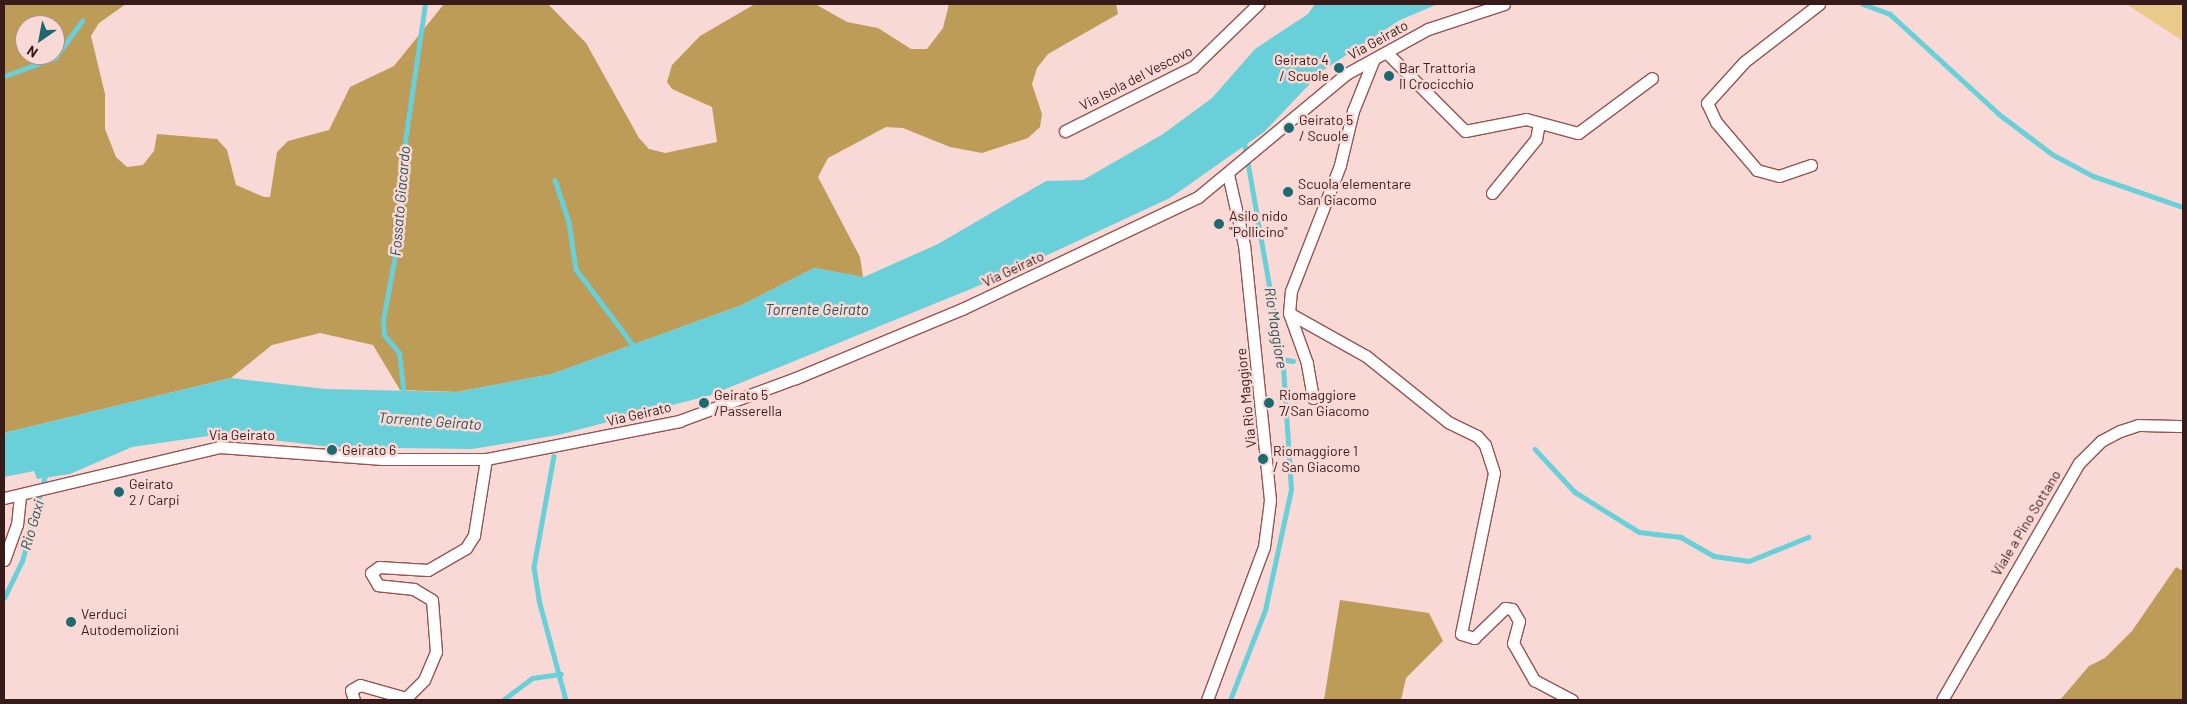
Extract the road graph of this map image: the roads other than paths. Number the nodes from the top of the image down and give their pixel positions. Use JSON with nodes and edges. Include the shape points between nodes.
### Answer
{"nodes":[{"id":1,"x":1258,"y":4,"type":"edge"},
{"id":2,"x":1504,"y":4,"type":"edge"},
{"id":3,"x":1819,"y":4,"type":"edge"},
{"id":4,"x":1387,"y":53,"type":"junction"},
{"id":5,"x":1373,"y":61,"type":"junction"},
{"id":6,"x":1652,"y":78,"type":"dead end"},
{"id":7,"x":1539,"y":124,"type":"junction"},
{"id":8,"x":1065,"y":131,"type":"dead end"},
{"id":9,"x":1811,"y":165,"type":"dead end"},
{"id":10,"x":1231,"y":172,"type":"junction"},
{"id":11,"x":1492,"y":193,"type":"dead end"},
{"id":12,"x":1289,"y":313,"type":"junction"},
{"id":13,"x":1313,"y":398,"type":"dead end"},
{"id":14,"x":2183,"y":426,"type":"edge"},
{"id":15,"x":486,"y":459,"type":"junction"},
{"id":16,"x":24,"y":494,"type":"junction"},
{"id":17,"x":4,"y":498,"type":"edge"},
{"id":18,"x":4,"y":560,"type":"edge"},
{"id":19,"x":354,"y":700,"type":"edge"},
{"id":20,"x":1207,"y":700,"type":"edge"},
{"id":21,"x":1572,"y":700,"type":"edge"},
{"id":22,"x":1942,"y":700,"type":"edge"}],
"edges":[{"from":1,"to":8,"type":"street","name":"Via Isola del Vescovo","via":[[1193,67]]},
{"from":2,"to":4,"type":"street","name":"Via Geirato","via":[[1428,29]]},
{"from":3,"to":9,"type":"street","via":[[1744,62],[1708,104],[1716,122],[1757,170],[1779,176]]},
{"from":4,"to":5,"type":"street","name":"Via Geirato"},
{"from":4,"to":7,"type":"street","via":[[1465,131],[1510,120]]},
{"from":5,"to":10,"type":"street","name":"Via Geirato","via":[[1323,90]]},
{"from":5,"to":12,"type":"street","via":[[1353,110],[1340,165],[1291,291]]},
{"from":6,"to":7,"type":"street","via":[[1578,133]]},
{"from":7,"to":11,"type":"street","via":[[1536,139]]},
{"from":10,"to":15,"type":"street","name":"Via Geirato","via":[[1198,196],[971,305],[796,378],[644,431]]},
{"from":10,"to":20,"type":"street","name":"Via Rio Maggiore","via":[[1244,245],[1270,500],[1264,547]]},
{"from":12,"to":13,"type":"street","via":[[1307,363]]},
{"from":12,"to":21,"type":"street","via":[[1366,356],[1448,422],[1477,436],[1485,445],[1494,474],[1461,634],[1474,638],[1505,608],[1512,609],[1519,621],[1513,643],[1534,680]]},
{"from":14,"to":22,"type":"street","name":"Viale a Pino Sottano","via":[[2138,424],[2120,430],[2101,441],[2079,464]]},
{"from":15,"to":16,"type":"street","name":"Via Geirato","via":[[383,459],[219,447]]},
{"from":15,"to":19,"type":"street","via":[[474,535],[466,548],[428,570],[380,567],[371,573],[371,581],[378,585],[414,589],[432,600],[436,652],[424,680],[406,698],[360,685],[351,690]]},
{"from":16,"to":17,"type":"street","name":"Via Geirato"},
{"from":16,"to":18,"type":"street"}]}
